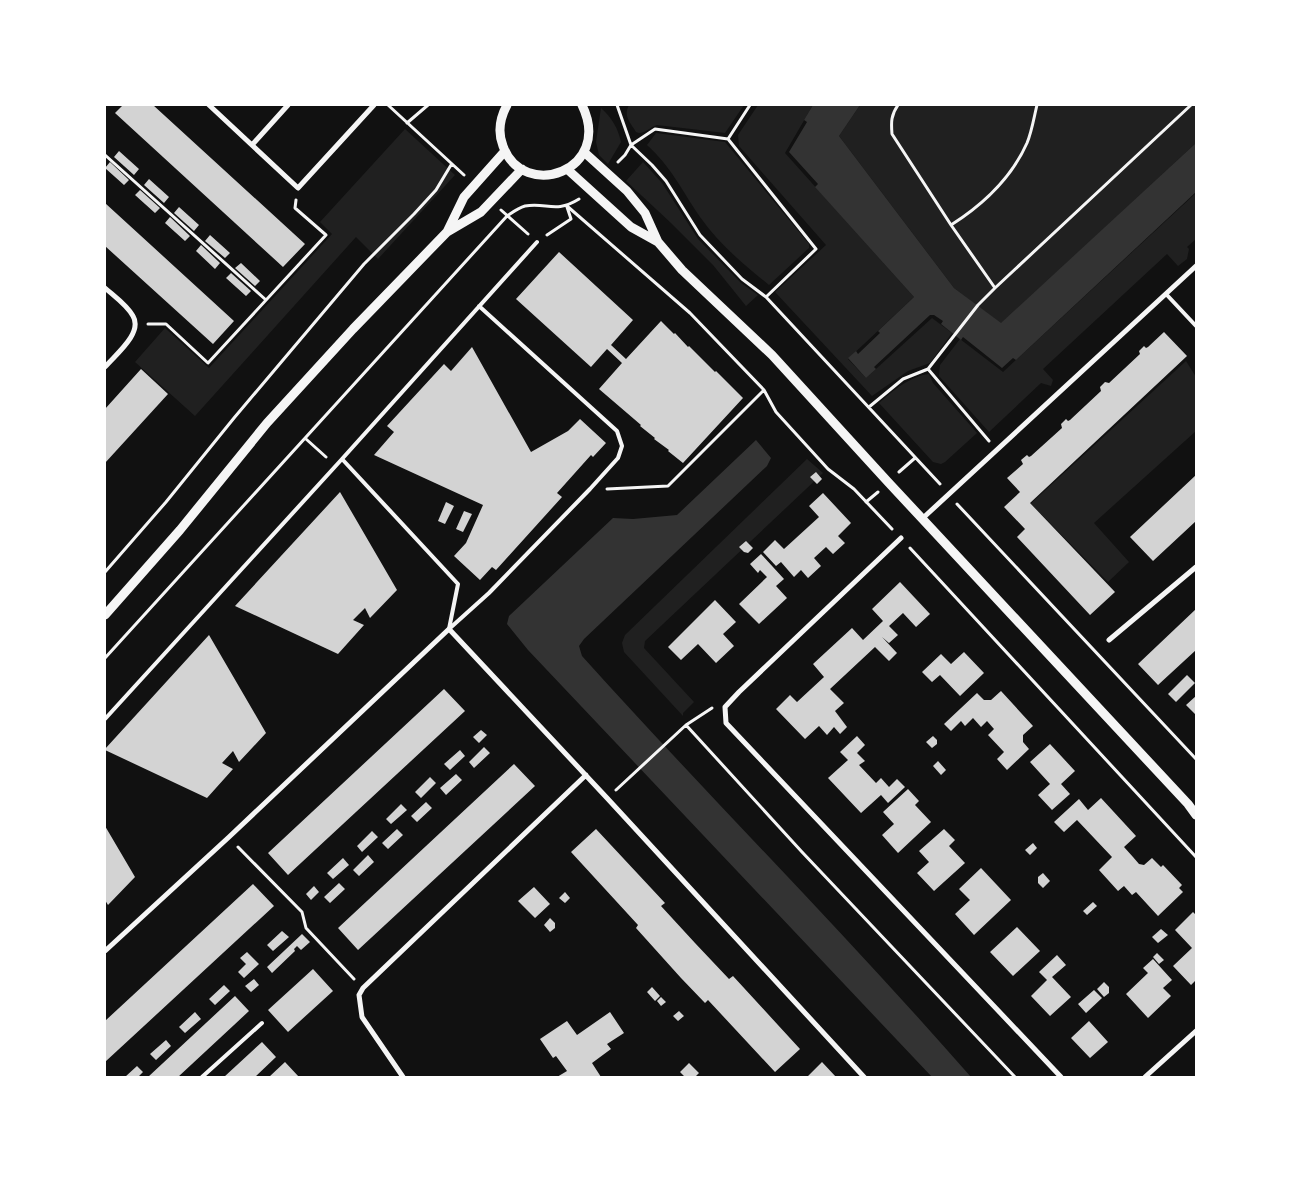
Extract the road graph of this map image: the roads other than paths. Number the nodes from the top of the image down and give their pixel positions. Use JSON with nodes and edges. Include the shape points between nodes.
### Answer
{"nodes":[{"id":1,"x":209,"y":105,"type":"edge"},
{"id":2,"x":288,"y":105,"type":"edge"},
{"id":3,"x":374,"y":105,"type":"edge"},
{"id":4,"x":507,"y":105,"type":"edge"},
{"id":5,"x":582,"y":105,"type":"edge"},
{"id":6,"x":252,"y":145,"type":"junction"},
{"id":7,"x":505,"y":151,"type":"junction"},
{"id":8,"x":584,"y":152,"type":"junction"},
{"id":9,"x":522,"y":169,"type":"junction"},
{"id":10,"x":567,"y":169,"type":"junction"},
{"id":11,"x":447,"y":232,"type":"junction"},
{"id":12,"x":537,"y":242,"type":"dead end"},
{"id":13,"x":658,"y":242,"type":"junction"},
{"id":14,"x":1196,"y":266,"type":"edge"},
{"id":15,"x":105,"y":288,"type":"edge"},
{"id":16,"x":1166,"y":294,"type":"junction"},
{"id":17,"x":480,"y":306,"type":"junction"},
{"id":18,"x":1196,"y":326,"type":"edge"},
{"id":19,"x":105,"y":367,"type":"edge"},
{"id":20,"x":342,"y":459,"type":"junction"},
{"id":21,"x":922,"y":518,"type":"junction"},
{"id":22,"x":901,"y":538,"type":"road end"},
{"id":23,"x":1196,"y":567,"type":"edge"},
{"id":24,"x":105,"y":615,"type":"edge"},
{"id":25,"x":449,"y":629,"type":"junction"},
{"id":26,"x":1109,"y":640,"type":"dead end"},
{"id":27,"x":105,"y":719,"type":"edge"},
{"id":28,"x":586,"y":775,"type":"junction"},
{"id":29,"x":1188,"y":804,"type":"junction"},
{"id":30,"x":1196,"y":810,"type":"edge"},
{"id":31,"x":1196,"y":815,"type":"edge"},
{"id":32,"x":105,"y":951,"type":"edge"},
{"id":33,"x":262,"y":1023,"type":"dead end"},
{"id":34,"x":1196,"y":1030,"type":"edge"},
{"id":35,"x":202,"y":1077,"type":"edge"},
{"id":36,"x":403,"y":1077,"type":"edge"},
{"id":37,"x":864,"y":1077,"type":"edge"},
{"id":38,"x":1061,"y":1077,"type":"edge"},
{"id":39,"x":1145,"y":1077,"type":"edge"}],
"edges":[{"from":1,"to":6,"type":"street"},
{"from":2,"to":6,"type":"street"},
{"from":3,"to":6,"type":"street","via":[[298,188]]},
{"from":4,"to":7,"type":"street","via":[[500,127]]},
{"from":5,"to":8,"type":"street","via":[[590,128]]},
{"from":7,"to":9,"type":"street"},
{"from":7,"to":11,"type":"street","via":[[464,197]]},
{"from":8,"to":10,"type":"street"},
{"from":8,"to":13,"type":"street","via":[[627,191],[644,213]]},
{"from":9,"to":10,"type":"street","via":[[545,175]]},
{"from":9,"to":11,"type":"street","via":[[481,212]]},
{"from":10,"to":13,"type":"street","via":[[632,227]]},
{"from":11,"to":24,"type":"street","via":[[266,423],[180,530]]},
{"from":12,"to":17,"type":"lane"},
{"from":13,"to":21,"type":"street","via":[[682,270],[772,355]]},
{"from":14,"to":16,"type":"street"},
{"from":15,"to":19,"type":"street","via":[[133,314],[136,324],[134,334]]},
{"from":16,"to":18,"type":"lane"},
{"from":16,"to":21,"type":"street"},
{"from":17,"to":20,"type":"lane"},
{"from":17,"to":25,"type":"lane","via":[[617,431],[622,446],[618,458],[590,490]]},
{"from":20,"to":25,"type":"lane","via":[[458,584]]},
{"from":20,"to":27,"type":"lane"},
{"from":21,"to":29,"type":"street"},
{"from":22,"to":38,"type":"street","via":[[738,692],[725,707],[726,723]]},
{"from":23,"to":26,"type":"street"},
{"from":25,"to":28,"type":"street"},
{"from":25,"to":32,"type":"street"},
{"from":28,"to":36,"type":"street","via":[[363,988],[359,995],[362,1017]]},
{"from":28,"to":37,"type":"street"},
{"from":29,"to":30,"type":"street"},
{"from":29,"to":31,"type":"street"},
{"from":33,"to":35,"type":"lane"},
{"from":34,"to":39,"type":"street"}]}
